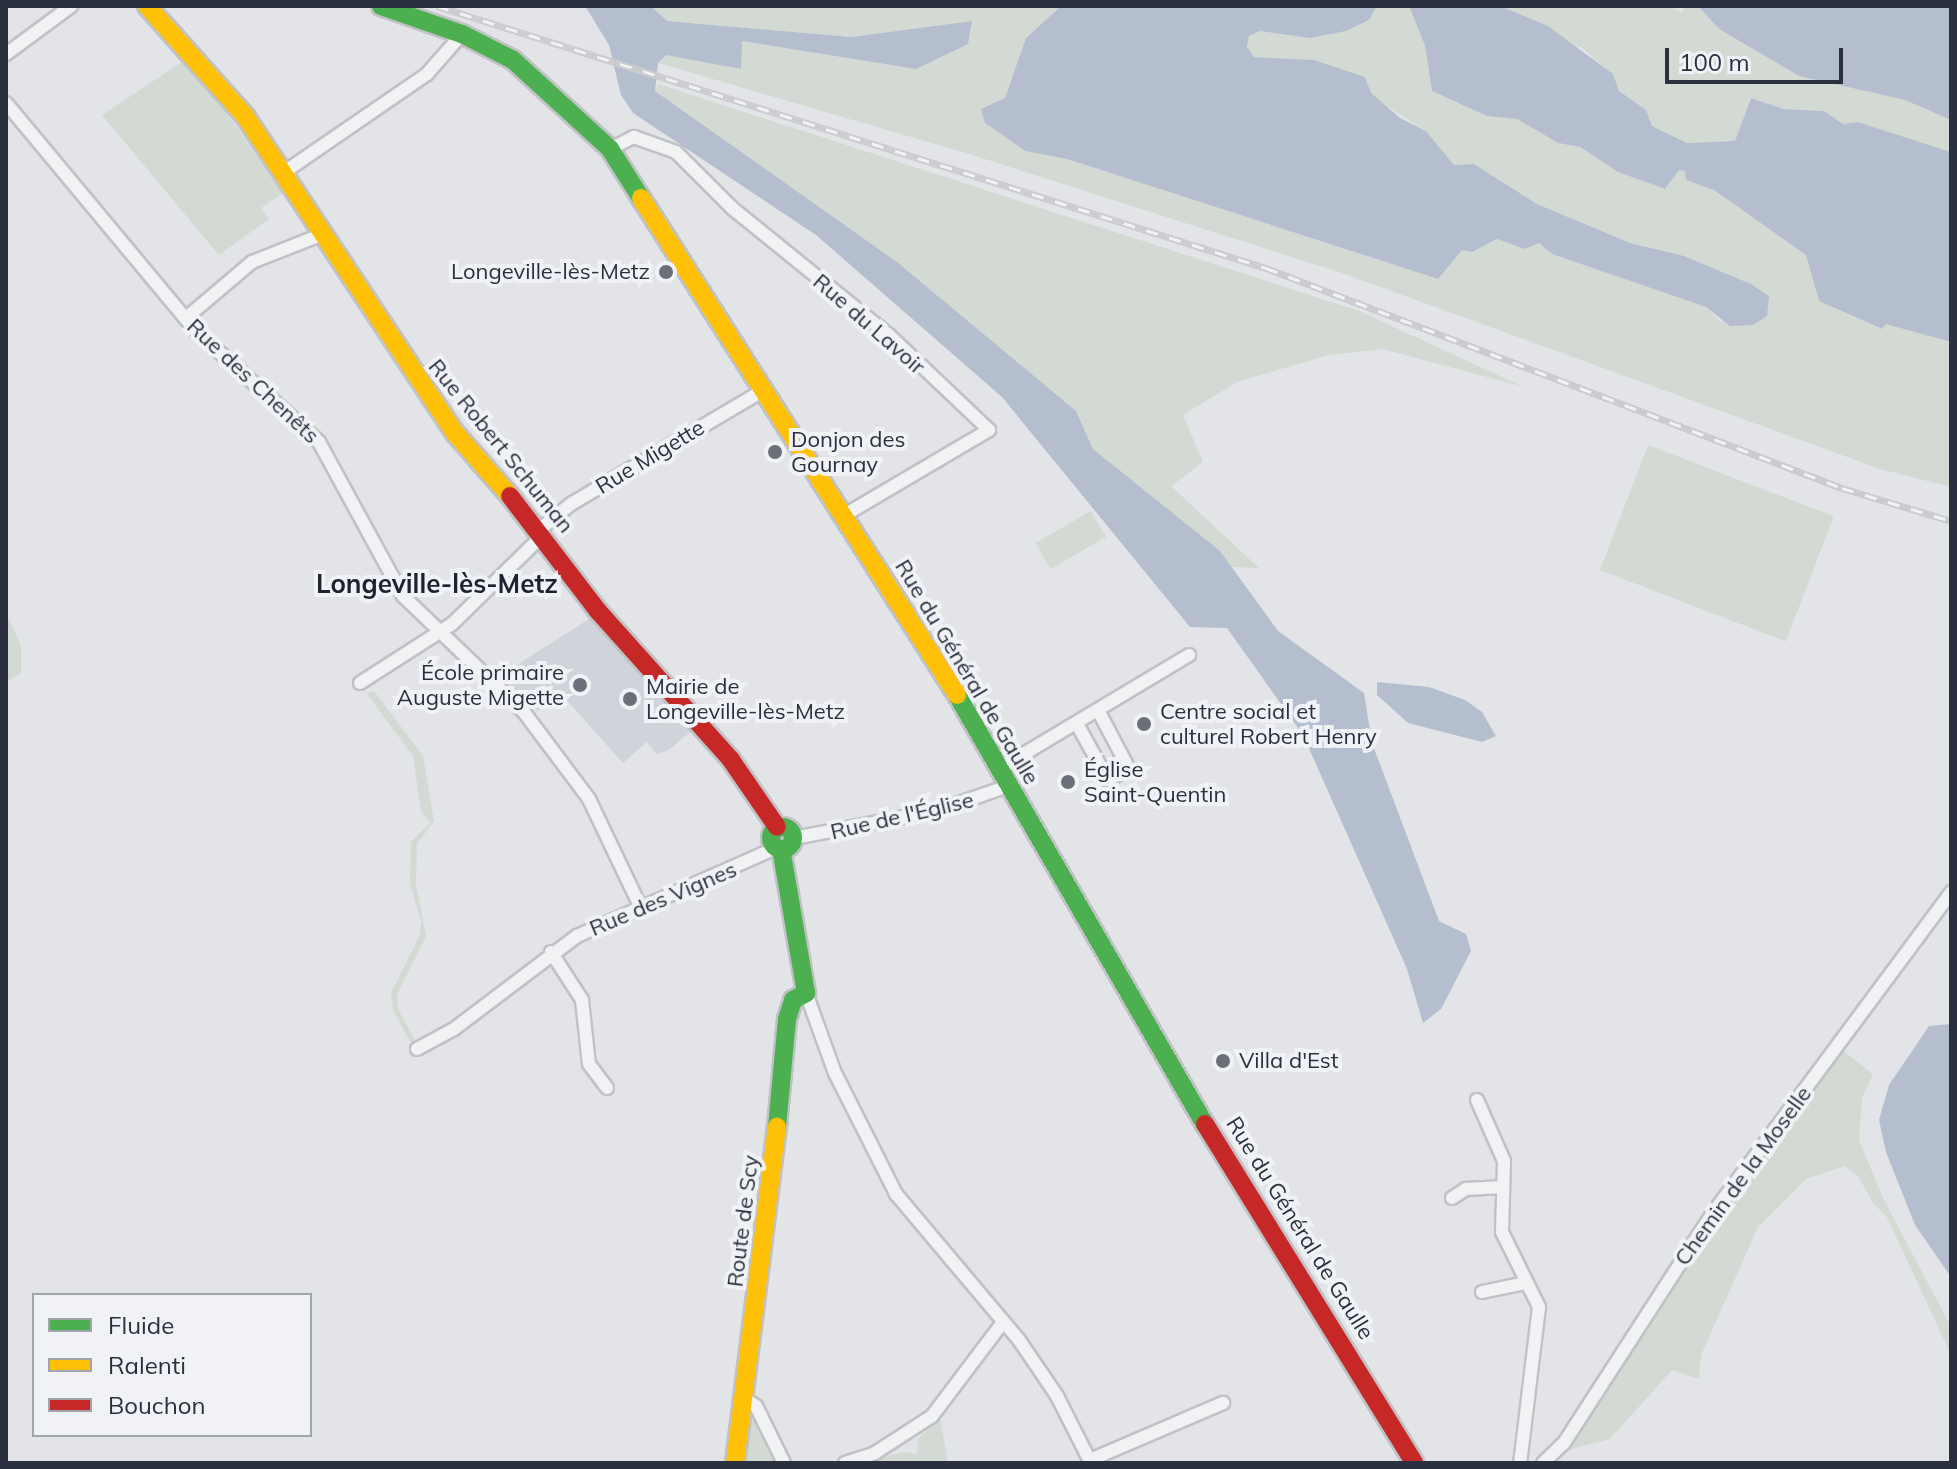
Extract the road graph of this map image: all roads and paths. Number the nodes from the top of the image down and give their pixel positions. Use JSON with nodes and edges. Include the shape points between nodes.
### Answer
{"nodes":[{"id":1,"x":71,"y":6,"type":"edge"},
{"id":2,"x":147,"y":6,"type":"edge"},
{"id":3,"x":381,"y":6,"type":"edge"},
{"id":4,"x":462,"y":34,"type":"junction"},
{"id":5,"x":6,"y":54,"type":"edge"},
{"id":6,"x":6,"y":103,"type":"edge"},
{"id":7,"x":610,"y":149,"type":"junction"},
{"id":8,"x":283,"y":173,"type":"junction"},
{"id":9,"x":323,"y":234,"type":"junction"},
{"id":10,"x":186,"y":318,"type":"junction"},
{"id":11,"x":764,"y":390,"type":"junction"},
{"id":12,"x":843,"y":516,"type":"junction"},
{"id":13,"x":541,"y":533,"type":"junction"},
{"id":14,"x":438,"y":632,"type":"junction"},
{"id":15,"x":1189,"y":655,"type":"dead end"},
{"id":16,"x":360,"y":683,"type":"dead end"},
{"id":17,"x":1099,"y":712,"type":"junction"},
{"id":18,"x":1077,"y":724,"type":"junction"},
{"id":19,"x":997,"y":770,"type":"junction"},
{"id":20,"x":1008,"y":786,"type":"junction"},
{"id":21,"x":784,"y":845,"type":"junction"},
{"id":22,"x":1951,"y":892,"type":"edge"},
{"id":23,"x":640,"y":906,"type":"junction"},
{"id":24,"x":551,"y":952,"type":"junction"},
{"id":25,"x":806,"y":993,"type":"junction"},
{"id":26,"x":417,"y":1049,"type":"dead end"},
{"id":27,"x":607,"y":1088,"type":"dead end"},
{"id":28,"x":1477,"y":1100,"type":"dead end"},
{"id":29,"x":1503,"y":1187,"type":"junction"},
{"id":30,"x":1452,"y":1198,"type":"dead end"},
{"id":31,"x":1525,"y":1283,"type":"junction"},
{"id":32,"x":1482,"y":1292,"type":"dead end"},
{"id":33,"x":1003,"y":1322,"type":"junction"},
{"id":34,"x":744,"y":1398,"type":"junction"},
{"id":35,"x":1223,"y":1403,"type":"dead end"},
{"id":36,"x":1090,"y":1462,"type":"edge"},
{"id":37,"x":735,"y":1463,"type":"edge"},
{"id":38,"x":784,"y":1463,"type":"edge"},
{"id":39,"x":845,"y":1463,"type":"edge"},
{"id":40,"x":1414,"y":1463,"type":"edge"},
{"id":41,"x":1520,"y":1463,"type":"edge"},
{"id":42,"x":1543,"y":1463,"type":"edge"}],
"edges":[{"from":1,"to":5,"type":"street"},
{"from":2,"to":8,"type":"main road","name":"Rue Robert Schuman","via":[[245,116]]},
{"from":3,"to":4,"type":"main road","name":"Rue du Général de Gaulle"},
{"from":4,"to":7,"type":"main road","name":"Rue du Général de Gaulle","via":[[513,60]]},
{"from":4,"to":8,"type":"street","via":[[427,74]]},
{"from":6,"to":10,"type":"street","name":"Rue des Chenêts"},
{"from":7,"to":11,"type":"main road","name":"Rue du Général de Gaulle"},
{"from":7,"to":12,"type":"street","name":"Rue du Lavoir","via":[[634,137],[676,152],[732,208],[889,335],[989,430]]},
{"from":8,"to":9,"type":"main road","name":"Rue Robert Schuman"},
{"from":9,"to":10,"type":"street","via":[[252,262]]},
{"from":9,"to":13,"type":"main road","name":"Rue Robert Schuman","via":[[423,392]]},
{"from":10,"to":14,"type":"street","name":"Rue des Chenêts","via":[[319,442],[403,596]]},
{"from":11,"to":12,"type":"main road","name":"Rue du Général de Gaulle"},
{"from":11,"to":13,"type":"street","name":"Rue Migette","via":[[571,504]]},
{"from":12,"to":19,"type":"main road","name":"Rue du Général de Gaulle","via":[[960,700]]},
{"from":13,"to":14,"type":"street","name":"Rue Migette","via":[[482,598]]},
{"from":13,"to":21,"type":"main road","name":"Rue Robert Schuman","via":[[598,611],[731,760],[777,827],[789,828]]},
{"from":14,"to":16,"type":"street","name":"Rue Migette"},
{"from":14,"to":23,"type":"street","name":"Rue des Chenêts","via":[[523,711],[589,799]]},
{"from":15,"to":17,"type":"street"},
{"from":17,"to":18,"type":"street"},
{"from":17,"to":18,"type":"street","via":[[1129,769],[1108,780]]},
{"from":18,"to":19,"type":"street"},
{"from":19,"to":20,"type":"main road","name":"Rue du Général de Gaulle"},
{"from":20,"to":21,"type":"street","name":"Rue de l'Église","via":[[948,808]]},
{"from":20,"to":40,"type":"main road","name":"Rue du Général de Gaulle","via":[[1136,1011]]},
{"from":21,"to":23,"type":"street","name":"Rue des Vignes"},
{"from":21,"to":25,"type":"main road"},
{"from":22,"to":42,"type":"street","name":"Chemin de la Moselle","via":[[1713,1213],[1564,1443]]},
{"from":23,"to":24,"type":"street","name":"Rue des Vignes"},
{"from":24,"to":26,"type":"street","name":"Rue des Vignes","via":[[454,1029]]},
{"from":24,"to":27,"type":"street","via":[[582,1000],[589,1064]]},
{"from":25,"to":33,"type":"street","via":[[835,1073],[896,1194]]},
{"from":25,"to":34,"type":"main road","name":"Route de Scy","via":[[793,1000],[787,1019]]},
{"from":28,"to":29,"type":"street","via":[[1504,1161]]},
{"from":29,"to":30,"type":"street","via":[[1466,1189]]},
{"from":29,"to":31,"type":"street","via":[[1502,1232]]},
{"from":31,"to":32,"type":"street"},
{"from":31,"to":41,"type":"street","via":[[1539,1307]]},
{"from":33,"to":36,"type":"street","via":[[1057,1396]]},
{"from":33,"to":39,"type":"street","via":[[932,1416],[875,1453]]},
{"from":34,"to":37,"type":"main road","name":"Route de Scy"},
{"from":34,"to":38,"type":"street","via":[[756,1406]]},
{"from":35,"to":36,"type":"street"}]}
